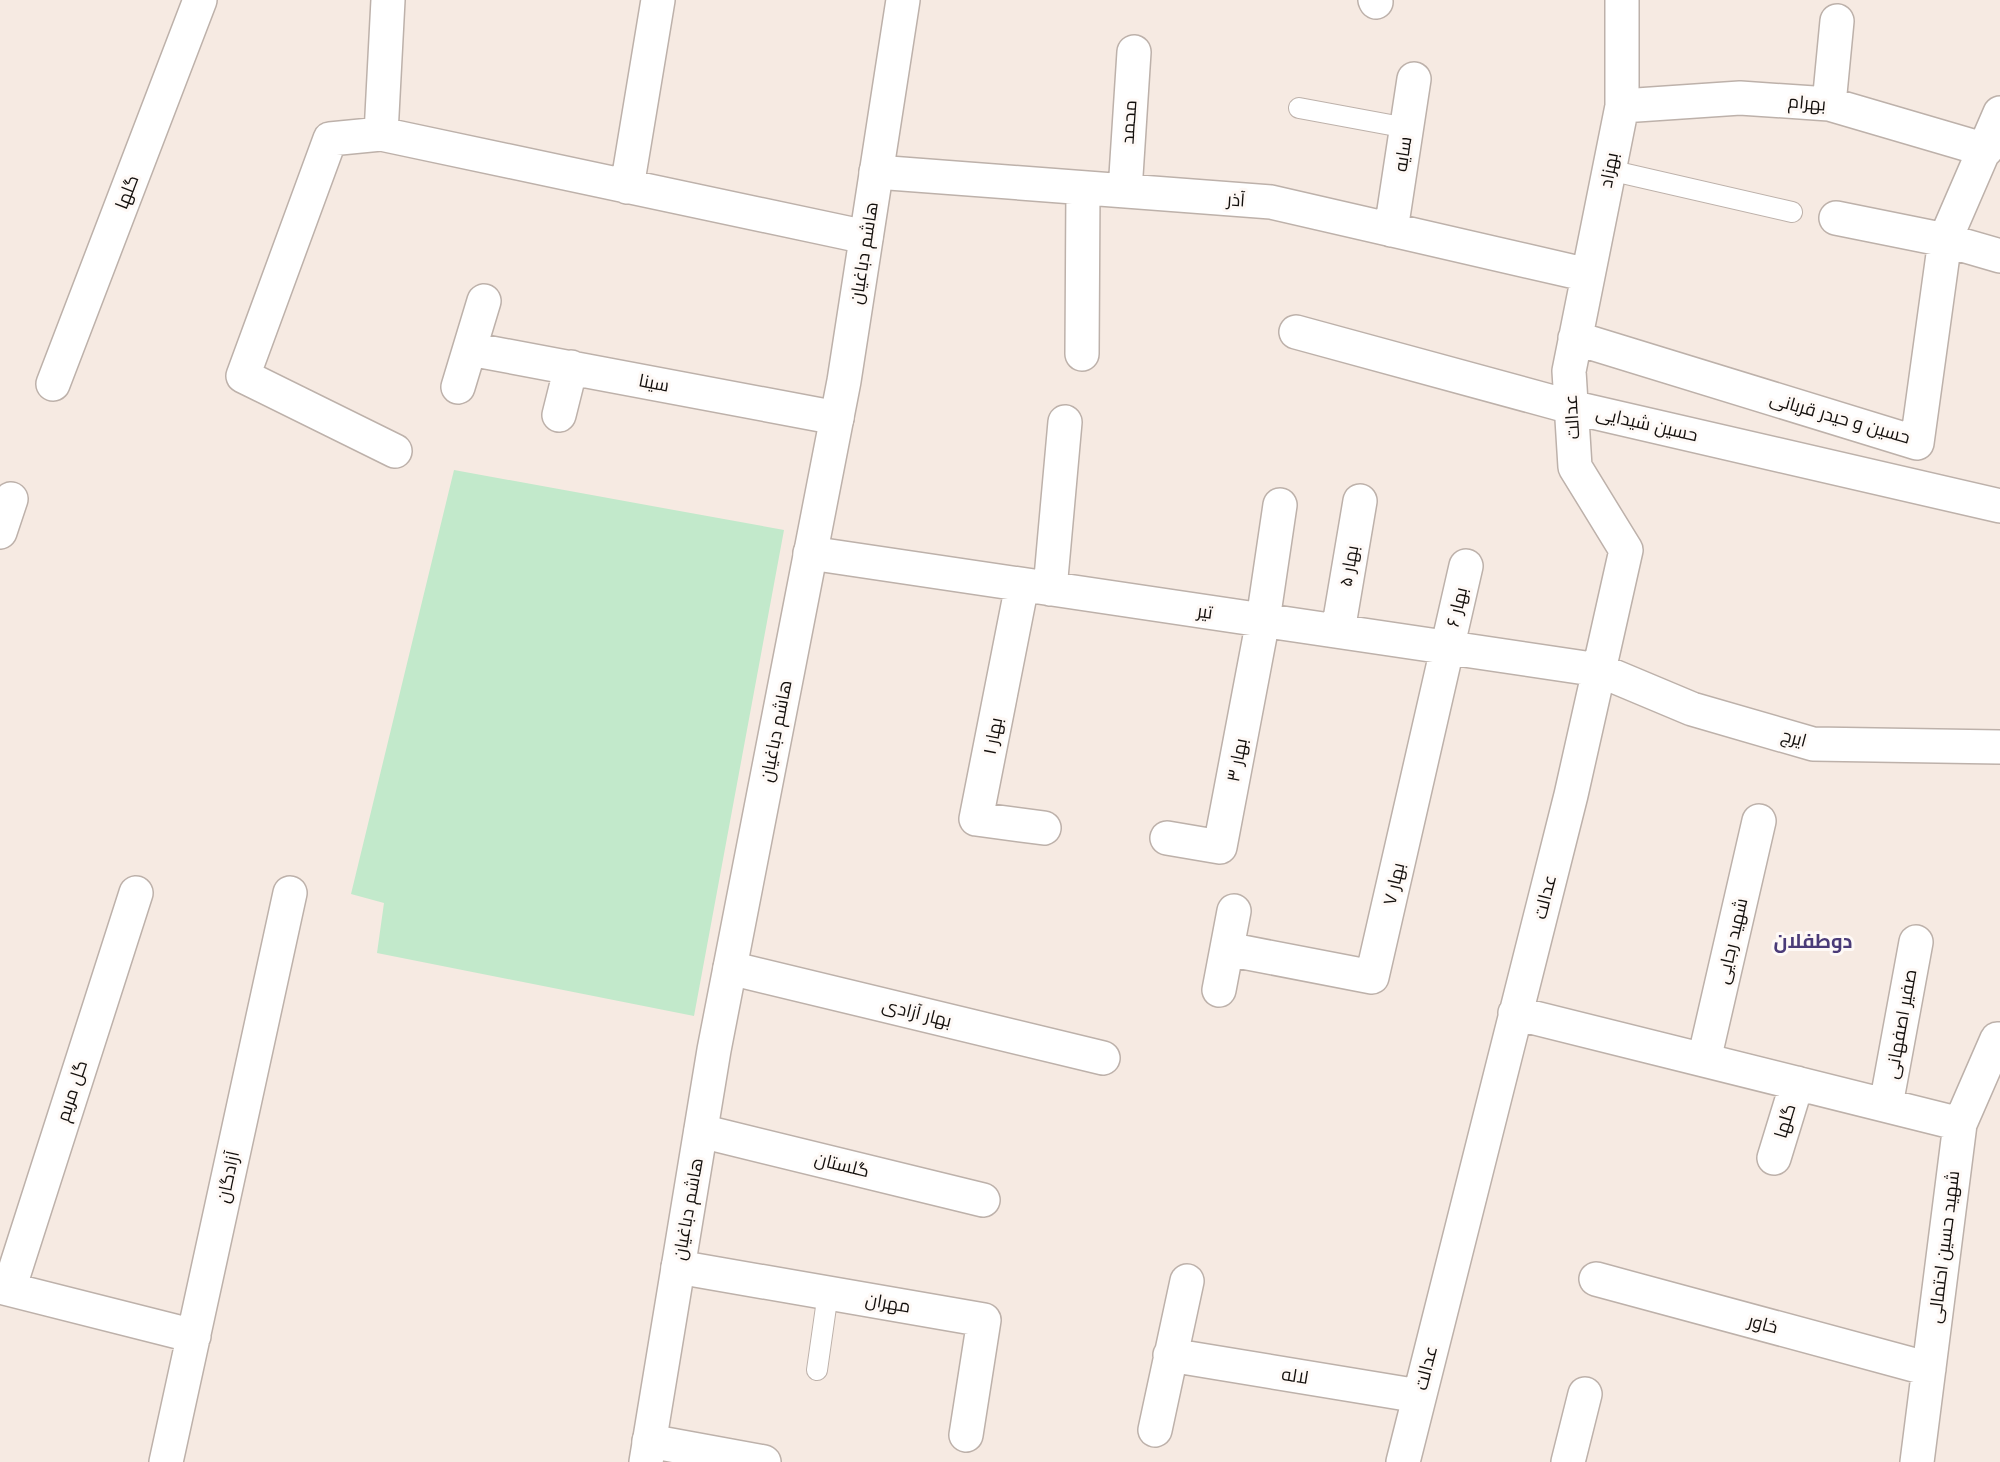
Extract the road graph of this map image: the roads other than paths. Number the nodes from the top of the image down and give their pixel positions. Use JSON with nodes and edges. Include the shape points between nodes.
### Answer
{"nodes":[{"id":1,"x":200,"y":0,"type":"edge"},
{"id":2,"x":388,"y":0,"type":"edge"},
{"id":3,"x":658,"y":0,"type":"edge"},
{"id":4,"x":903,"y":0,"type":"edge"},
{"id":5,"x":1622,"y":0,"type":"edge"},
{"id":6,"x":1837,"y":21,"type":"dead end"},
{"id":7,"x":1134,"y":52,"type":"dead end"},
{"id":8,"x":1414,"y":79,"type":"dead end"},
{"id":9,"x":1829,"y":104,"type":"junction"},
{"id":10,"x":1622,"y":106,"type":"junction"},
{"id":11,"x":1299,"y":108,"type":"dead end"},
{"id":12,"x":2000,"y":113,"type":"edge"},
{"id":13,"x":1407,"y":128,"type":"junction"},
{"id":14,"x":381,"y":134,"type":"junction"},
{"id":15,"x":1986,"y":150,"type":"junction"},
{"id":16,"x":1609,"y":170,"type":"junction"},
{"id":17,"x":876,"y":172,"type":"junction"},
{"id":18,"x":627,"y":187,"type":"junction"},
{"id":19,"x":1083,"y":188,"type":"junction"},
{"id":20,"x":1125,"y":191,"type":"junction"},
{"id":21,"x":1792,"y":212,"type":"dead end"},
{"id":22,"x":1836,"y":218,"type":"dead end"},
{"id":23,"x":1391,"y":230,"type":"junction"},
{"id":24,"x":866,"y":237,"type":"junction"},
{"id":25,"x":1945,"y":240,"type":"junction"},
{"id":26,"x":2000,"y":256,"type":"edge"},
{"id":27,"x":1588,"y":275,"type":"junction"},
{"id":28,"x":484,"y":301,"type":"dead end"},
{"id":29,"x":1296,"y":332,"type":"dead end"},
{"id":30,"x":1575,"y":338,"type":"junction"},
{"id":31,"x":470,"y":349,"type":"junction"},
{"id":32,"x":1082,"y":354,"type":"dead end"},
{"id":33,"x":571,"y":368,"type":"junction"},
{"id":34,"x":53,"y":384,"type":"dead end"},
{"id":35,"x":458,"y":387,"type":"dead end"},
{"id":36,"x":1572,"y":407,"type":"junction"},
{"id":37,"x":559,"y":415,"type":"dead end"},
{"id":38,"x":837,"y":418,"type":"junction"},
{"id":39,"x":1065,"y":422,"type":"dead end"},
{"id":40,"x":395,"y":451,"type":"dead end"},
{"id":41,"x":11,"y":500,"type":"dead end"},
{"id":42,"x":1360,"y":501,"type":"dead end"},
{"id":43,"x":1280,"y":505,"type":"dead end"},
{"id":44,"x":2000,"y":506,"type":"edge"},
{"id":45,"x":0,"y":532,"type":"edge"},
{"id":46,"x":810,"y":553,"type":"junction"},
{"id":47,"x":1466,"y":566,"type":"dead end"},
{"id":48,"x":1036,"y":587,"type":"junction"},
{"id":49,"x":1263,"y":620,"type":"junction"},
{"id":50,"x":1338,"y":632,"type":"junction"},
{"id":51,"x":1448,"y":648,"type":"junction"},
{"id":52,"x":1599,"y":670,"type":"junction"},
{"id":53,"x":2000,"y":747,"type":"edge"},
{"id":54,"x":1759,"y":821,"type":"dead end"},
{"id":55,"x":1044,"y":828,"type":"dead end"},
{"id":56,"x":1167,"y":838,"type":"dead end"},
{"id":57,"x":136,"y":893,"type":"dead end"},
{"id":58,"x":290,"y":893,"type":"dead end"},
{"id":59,"x":1234,"y":912,"type":"dead end"},
{"id":60,"x":1916,"y":942,"type":"dead end"},
{"id":61,"x":1227,"y":949,"type":"junction"},
{"id":62,"x":730,"y":968,"type":"junction"},
{"id":63,"x":1219,"y":990,"type":"dead end"},
{"id":64,"x":1515,"y":1013,"type":"junction"},
{"id":65,"x":1999,"y":1039,"type":"edge"},
{"id":66,"x":1103,"y":1058,"type":"dead end"},
{"id":67,"x":1704,"y":1060,"type":"junction"},
{"id":68,"x":1797,"y":1083,"type":"junction"},
{"id":69,"x":1886,"y":1105,"type":"junction"},
{"id":70,"x":1959,"y":1124,"type":"junction"},
{"id":71,"x":701,"y":1131,"type":"junction"},
{"id":72,"x":1774,"y":1158,"type":"dead end"},
{"id":73,"x":983,"y":1200,"type":"dead end"},
{"id":74,"x":678,"y":1267,"type":"junction"},
{"id":75,"x":1596,"y":1279,"type":"dead end"},
{"id":76,"x":1187,"y":1281,"type":"dead end"},
{"id":77,"x":4,"y":1288,"type":"edge"},
{"id":78,"x":828,"y":1293,"type":"junction"},
{"id":79,"x":194,"y":1336,"type":"junction"},
{"id":80,"x":1170,"y":1355,"type":"junction"},
{"id":81,"x":1929,"y":1369,"type":"junction"},
{"id":82,"x":817,"y":1370,"type":"dead end"},
{"id":83,"x":1585,"y":1394,"type":"dead end"},
{"id":84,"x":1419,"y":1396,"type":"junction"},
{"id":85,"x":1155,"y":1430,"type":"dead end"},
{"id":86,"x":966,"y":1435,"type":"dead end"},
{"id":87,"x":647,"y":1451,"type":"edge"},
{"id":88,"x":166,"y":1462,"type":"edge"},
{"id":89,"x":764,"y":1462,"type":"edge"},
{"id":90,"x":1403,"y":1462,"type":"edge"},
{"id":91,"x":1568,"y":1462,"type":"edge"},
{"id":92,"x":1917,"y":1462,"type":"edge"}],
"edges":[{"from":1,"to":34,"type":"street","name":"گلها"},
{"from":2,"to":14,"type":"street"},
{"from":3,"to":18,"type":"street"},
{"from":4,"to":17,"type":"street","name":"هاشم دباغیان"},
{"from":5,"to":10,"type":"street","name":"بهزاد"},
{"from":6,"to":9,"type":"street"},
{"from":7,"to":20,"type":"street","name":"محمد"},
{"from":8,"to":13,"type":"street","name":"سایه"},
{"from":9,"to":10,"type":"street","name":"بهرام","via":[[1740,98]]},
{"from":9,"to":15,"type":"street","name":"بهرام"},
{"from":10,"to":16,"type":"street","name":"بهزاد"},
{"from":11,"to":13,"type":"lane"},
{"from":12,"to":15,"type":"street","name":"حسین و حیدر قربانی"},
{"from":13,"to":23,"type":"street","name":"سایه"},
{"from":14,"to":18,"type":"street"},
{"from":14,"to":40,"type":"street","via":[[330,139],[243,376]]},
{"from":15,"to":25,"type":"street","name":"حسین و حیدر قربانی"},
{"from":16,"to":21,"type":"lane"},
{"from":16,"to":27,"type":"street","name":"بهزاد"},
{"from":17,"to":19,"type":"street","name":"آذر"},
{"from":17,"to":24,"type":"street","name":"هاشم دباغیان"},
{"from":18,"to":24,"type":"street"},
{"from":19,"to":20,"type":"street","name":"آذر"},
{"from":19,"to":32,"type":"street"},
{"from":20,"to":23,"type":"street","name":"آذر","via":[[1271,202]]},
{"from":22,"to":25,"type":"street"},
{"from":23,"to":27,"type":"street","name":"آذر"},
{"from":24,"to":38,"type":"street","name":"هاشم دباغیان"},
{"from":25,"to":26,"type":"street"},
{"from":25,"to":30,"type":"street","name":"حسین و حیدر قربانی","via":[[1917,442]]},
{"from":27,"to":30,"type":"street","name":"بهزاد"},
{"from":28,"to":31,"type":"street"},
{"from":29,"to":36,"type":"street","name":"حسین شیدایی"},
{"from":30,"to":36,"type":"street","name":"عدالت","via":[[1569,371]]},
{"from":31,"to":33,"type":"street","name":"سینا"},
{"from":31,"to":35,"type":"street"},
{"from":33,"to":37,"type":"street"},
{"from":33,"to":38,"type":"street","name":"سینا"},
{"from":36,"to":44,"type":"street","name":"حسین شیدایی"},
{"from":36,"to":52,"type":"street","name":"عدالت","via":[[1575,467],[1626,550]]},
{"from":38,"to":46,"type":"street","name":"هاشم دباغیان"},
{"from":39,"to":48,"type":"street"},
{"from":41,"to":45,"type":"street"},
{"from":42,"to":50,"type":"street","name":"بهار ۵"},
{"from":43,"to":49,"type":"street"},
{"from":46,"to":48,"type":"street","name":"تیر"},
{"from":46,"to":62,"type":"street","name":"هاشم دباغیان"},
{"from":47,"to":51,"type":"street","name":"بهار ۶"},
{"from":48,"to":49,"type":"street","name":"تیر"},
{"from":48,"to":55,"type":"street","name":"بهار ۱","via":[[976,819]]},
{"from":49,"to":50,"type":"street","name":"تیر"},
{"from":49,"to":56,"type":"street","name":"بهار ۳","via":[[1220,847]]},
{"from":50,"to":51,"type":"street","name":"تیر"},
{"from":51,"to":52,"type":"street","name":"تیر"},
{"from":51,"to":61,"type":"street","name":"بهار ۷","via":[[1372,977]]},
{"from":52,"to":53,"type":"street","name":"ایرج","via":[[1692,709],[1813,744]]},
{"from":52,"to":64,"type":"street","name":"عدالت"},
{"from":54,"to":67,"type":"street","name":"شهید رجایی"},
{"from":57,"to":77,"type":"street","name":"گل مریم"},
{"from":58,"to":79,"type":"street","name":"آزادگان"},
{"from":59,"to":61,"type":"street"},
{"from":60,"to":69,"type":"street","name":"صفیر اصفهانی"},
{"from":61,"to":63,"type":"street"},
{"from":62,"to":66,"type":"street","name":"بهار آزادی"},
{"from":62,"to":71,"type":"street","name":"هاشم دباغیان"},
{"from":64,"to":67,"type":"street"},
{"from":64,"to":84,"type":"street","name":"عدالت"},
{"from":65,"to":70,"type":"street","name":"شهید حسین احتمالی"},
{"from":67,"to":68,"type":"street"},
{"from":68,"to":69,"type":"street"},
{"from":68,"to":72,"type":"street","name":"گلها"},
{"from":69,"to":70,"type":"street"},
{"from":70,"to":81,"type":"street","name":"شهید حسین احتمالی"},
{"from":71,"to":73,"type":"street","name":"گلستان"},
{"from":71,"to":74,"type":"street","name":"هاشم دباغیان"},
{"from":74,"to":78,"type":"street","name":"مهران"},
{"from":74,"to":87,"type":"street","name":"هاشم دباغیان"},
{"from":75,"to":81,"type":"street","name":"خاور"},
{"from":76,"to":80,"type":"street"},
{"from":77,"to":79,"type":"street"},
{"from":78,"to":82,"type":"lane"},
{"from":78,"to":86,"type":"street","name":"مهران","via":[[984,1320]]},
{"from":79,"to":88,"type":"street","name":"آزادگان"},
{"from":80,"to":84,"type":"street","name":"لاله"},
{"from":80,"to":85,"type":"street"},
{"from":81,"to":92,"type":"street","name":"شهید حسین احتمالی"},
{"from":83,"to":91,"type":"street"},
{"from":84,"to":90,"type":"street","name":"عدالت"},
{"from":87,"to":89,"type":"street"}]}
